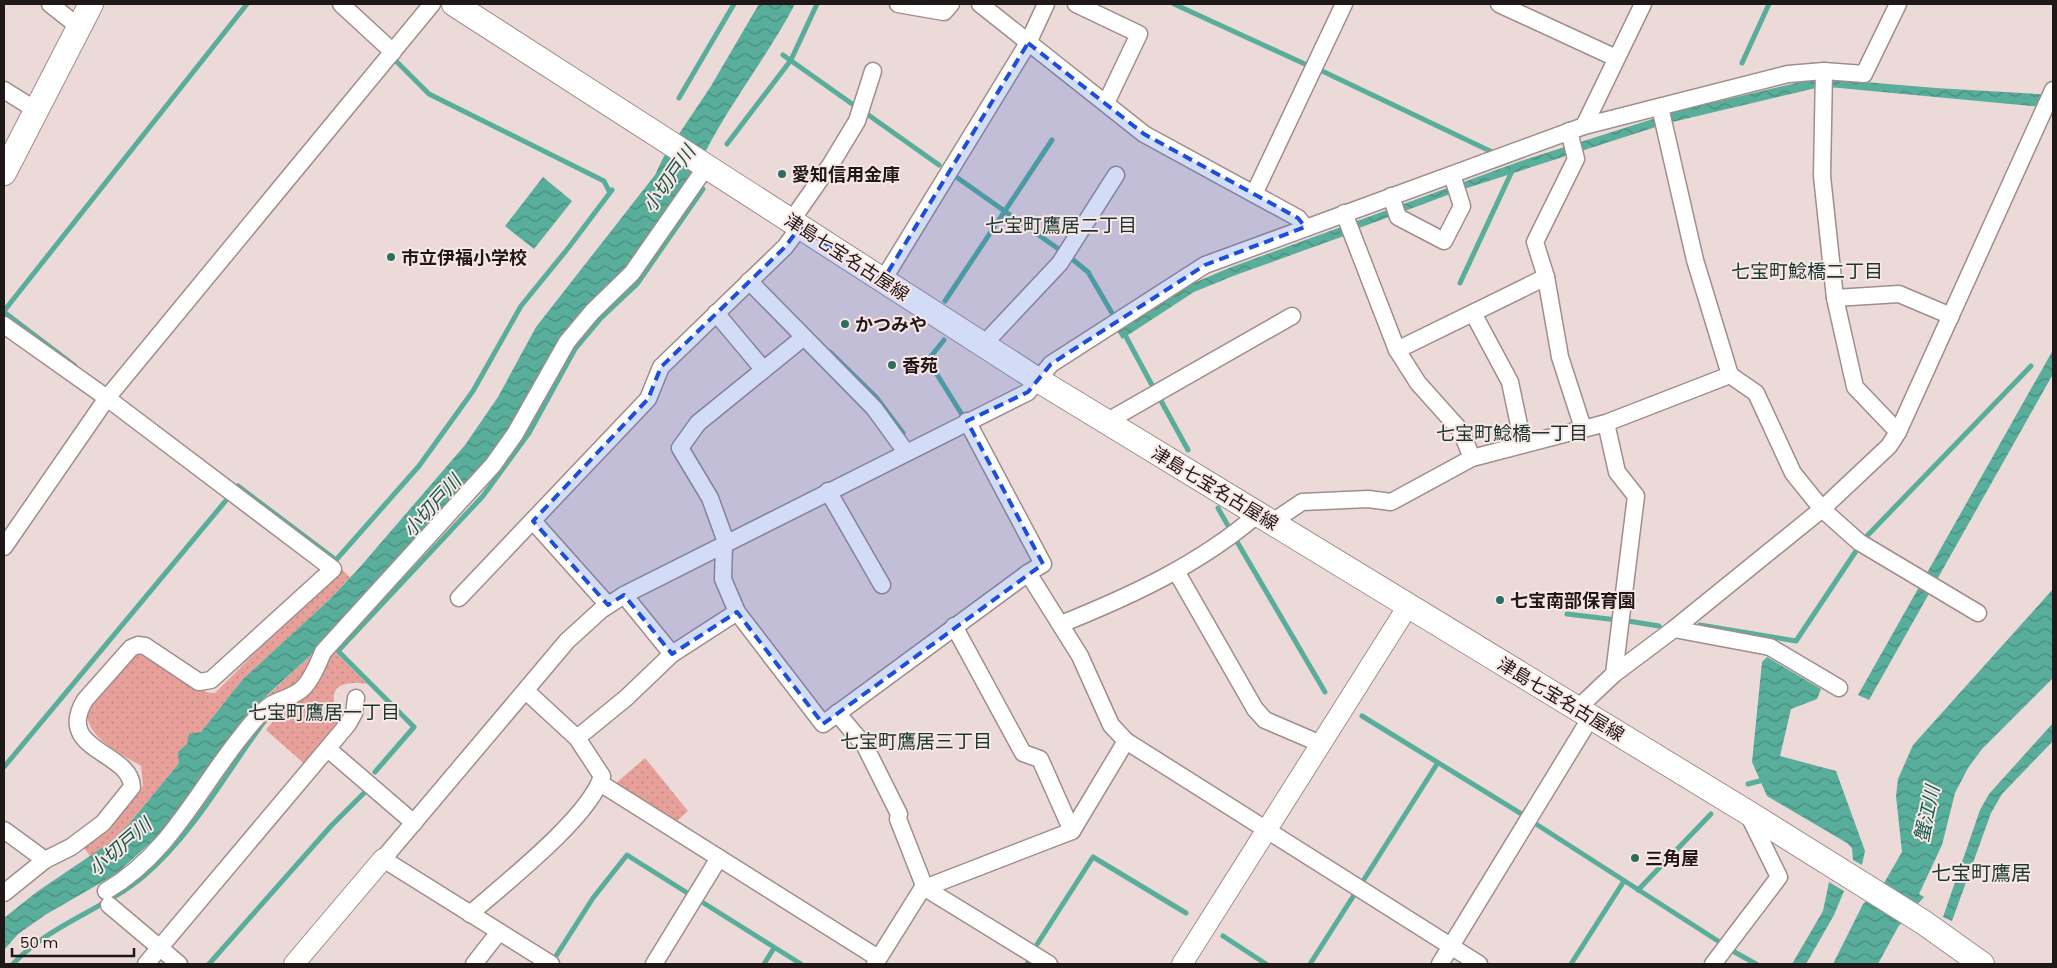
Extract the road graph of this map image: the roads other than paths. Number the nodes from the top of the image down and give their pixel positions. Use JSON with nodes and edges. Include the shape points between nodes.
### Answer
{"nodes":[{"id":1,"x":50,"y":4,"type":"edge"},
{"id":2,"x":91,"y":4,"type":"edge"},
{"id":3,"x":341,"y":4,"type":"edge"},
{"id":4,"x":432,"y":4,"type":"edge"},
{"id":5,"x":454,"y":4,"type":"edge"},
{"id":6,"x":898,"y":4,"type":"edge"},
{"id":7,"x":951,"y":4,"type":"edge"},
{"id":8,"x":980,"y":4,"type":"edge"},
{"id":9,"x":1046,"y":4,"type":"edge"},
{"id":10,"x":1076,"y":4,"type":"edge"},
{"id":11,"x":1344,"y":4,"type":"edge"},
{"id":12,"x":1499,"y":4,"type":"edge"},
{"id":13,"x":1643,"y":4,"type":"edge"},
{"id":14,"x":1898,"y":4,"type":"edge"},
{"id":15,"x":80,"y":26,"type":"junction"},
{"id":16,"x":1028,"y":43,"type":"junction"},
{"id":17,"x":393,"y":52,"type":"junction"},
{"id":18,"x":1616,"y":58,"type":"junction"},
{"id":19,"x":873,"y":71,"type":"dead end"},
{"id":20,"x":1824,"y":80,"type":"junction"},
{"id":21,"x":4,"y":90,"type":"edge"},
{"id":22,"x":2053,"y":91,"type":"edge"},
{"id":23,"x":1106,"y":103,"type":"junction"},
{"id":24,"x":36,"y":110,"type":"junction"},
{"id":25,"x":1662,"y":115,"type":"junction"},
{"id":26,"x":1576,"y":138,"type":"junction"},
{"id":27,"x":705,"y":166,"type":"junction"},
{"id":28,"x":4,"y":173,"type":"edge"},
{"id":29,"x":1116,"y":175,"type":"dead end"},
{"id":30,"x":1456,"y":185,"type":"junction"},
{"id":31,"x":1254,"y":194,"type":"junction"},
{"id":32,"x":1394,"y":206,"type":"junction"},
{"id":33,"x":1347,"y":222,"type":"junction"},
{"id":34,"x":795,"y":224,"type":"junction"},
{"id":35,"x":1305,"y":227,"type":"junction"},
{"id":36,"x":1546,"y":277,"type":"junction"},
{"id":37,"x":883,"y":280,"type":"junction"},
{"id":38,"x":749,"y":281,"type":"junction"},
{"id":39,"x":1835,"y":298,"type":"junction"},
{"id":40,"x":716,"y":313,"type":"junction"},
{"id":41,"x":1474,"y":313,"type":"junction"},
{"id":42,"x":1292,"y":316,"type":"dead end"},
{"id":43,"x":1951,"y":316,"type":"junction"},
{"id":44,"x":4,"y":325,"type":"edge"},
{"id":45,"x":804,"y":337,"type":"junction"},
{"id":46,"x":983,"y":345,"type":"junction"},
{"id":47,"x":1397,"y":350,"type":"junction"},
{"id":48,"x":763,"y":369,"type":"junction"},
{"id":49,"x":1730,"y":375,"type":"junction"},
{"id":50,"x":1038,"y":380,"type":"junction"},
{"id":51,"x":107,"y":398,"type":"junction"},
{"id":52,"x":967,"y":421,"type":"junction"},
{"id":53,"x":1106,"y":422,"type":"junction"},
{"id":54,"x":1606,"y":423,"type":"junction"},
{"id":55,"x":1583,"y":428,"type":"junction"},
{"id":56,"x":1898,"y":432,"type":"junction"},
{"id":57,"x":1523,"y":444,"type":"junction"},
{"id":58,"x":906,"y":452,"type":"junction"},
{"id":59,"x":1472,"y":458,"type":"junction"},
{"id":60,"x":828,"y":491,"type":"junction"},
{"id":61,"x":1822,"y":509,"type":"junction"},
{"id":62,"x":1265,"y":519,"type":"junction"},
{"id":63,"x":533,"y":521,"type":"junction"},
{"id":64,"x":725,"y":543,"type":"junction"},
{"id":65,"x":4,"y":547,"type":"edge"},
{"id":66,"x":1176,"y":571,"type":"junction"},
{"id":67,"x":1028,"y":573,"type":"junction"},
{"id":68,"x":882,"y":585,"type":"dead end"},
{"id":69,"x":624,"y":596,"type":"junction"},
{"id":70,"x":460,"y":598,"type":"dead end"},
{"id":71,"x":608,"y":605,"type":"junction"},
{"id":72,"x":1408,"y":606,"type":"junction"},
{"id":73,"x":737,"y":612,"type":"junction"},
{"id":74,"x":1978,"y":613,"type":"dead end"},
{"id":75,"x":1061,"y":624,"type":"junction"},
{"id":76,"x":954,"y":626,"type":"junction"},
{"id":77,"x":1674,"y":629,"type":"junction"},
{"id":78,"x":672,"y":654,"type":"junction"},
{"id":79,"x":1614,"y":674,"type":"junction"},
{"id":80,"x":1839,"y":688,"type":"dead end"},
{"id":81,"x":526,"y":691,"type":"junction"},
{"id":82,"x":356,"y":698,"type":"dead end"},
{"id":83,"x":837,"y":713,"type":"junction"},
{"id":84,"x":1584,"y":713,"type":"junction"},
{"id":85,"x":577,"y":738,"type":"junction"},
{"id":86,"x":1126,"y":741,"type":"junction"},
{"id":87,"x":1321,"y":744,"type":"junction"},
{"id":88,"x":328,"y":749,"type":"junction"},
{"id":89,"x":600,"y":783,"type":"junction"},
{"id":90,"x":1747,"y":812,"type":"junction"},
{"id":91,"x":414,"y":823,"type":"junction"},
{"id":92,"x":4,"y":830,"type":"edge"},
{"id":93,"x":1072,"y":831,"type":"junction"},
{"id":94,"x":1266,"y":832,"type":"junction"},
{"id":95,"x":719,"y":858,"type":"junction"},
{"id":96,"x":384,"y":859,"type":"junction"},
{"id":97,"x":45,"y":860,"type":"junction"},
{"id":98,"x":925,"y":888,"type":"junction"},
{"id":99,"x":4,"y":893,"type":"edge"},
{"id":100,"x":470,"y":914,"type":"junction"},
{"id":101,"x":499,"y":932,"type":"junction"},
{"id":102,"x":1451,"y":947,"type":"junction"},
{"id":103,"x":160,"y":948,"type":"junction"},
{"id":104,"x":877,"y":961,"type":"edge"},
{"id":105,"x":146,"y":964,"type":"edge"},
{"id":106,"x":179,"y":964,"type":"edge"},
{"id":107,"x":294,"y":964,"type":"edge"},
{"id":108,"x":474,"y":964,"type":"edge"},
{"id":109,"x":551,"y":964,"type":"edge"},
{"id":110,"x":654,"y":964,"type":"edge"},
{"id":111,"x":1049,"y":964,"type":"edge"},
{"id":112,"x":1182,"y":964,"type":"edge"},
{"id":113,"x":1440,"y":964,"type":"edge"},
{"id":114,"x":1479,"y":964,"type":"edge"},
{"id":115,"x":1713,"y":964,"type":"edge"},
{"id":116,"x":1982,"y":964,"type":"edge"}],
"edges":[{"from":1,"to":15,"type":"street"},
{"from":2,"to":15,"type":"main road"},
{"from":3,"to":17,"type":"street"},
{"from":4,"to":17,"type":"street"},
{"from":5,"to":27,"type":"main road","name":"津島七宝名古屋線"},
{"from":6,"to":7,"type":"street","via":[[944,12]]},
{"from":8,"to":16,"type":"street"},
{"from":9,"to":16,"type":"street"},
{"from":10,"to":23,"type":"street","via":[[1139,34]]},
{"from":11,"to":31,"type":"street"},
{"from":12,"to":18,"type":"street"},
{"from":13,"to":18,"type":"street"},
{"from":14,"to":20,"type":"street","via":[[1864,74]]},
{"from":15,"to":24,"type":"main road"},
{"from":16,"to":23,"type":"street"},
{"from":16,"to":37,"type":"street"},
{"from":17,"to":51,"type":"street"},
{"from":18,"to":26,"type":"street"},
{"from":19,"to":34,"type":"street","via":[[856,121]]},
{"from":20,"to":25,"type":"street","via":[[1788,74]]},
{"from":20,"to":39,"type":"street","via":[[1822,176]]},
{"from":21,"to":24,"type":"street"},
{"from":22,"to":43,"type":"street"},
{"from":23,"to":31,"type":"street","via":[[1144,134]]},
{"from":24,"to":28,"type":"main road"},
{"from":25,"to":26,"type":"street"},
{"from":25,"to":49,"type":"street","via":[[1695,260]]},
{"from":26,"to":30,"type":"street"},
{"from":26,"to":36,"type":"street","via":[[1576,159],[1535,242]]},
{"from":27,"to":34,"type":"main road","name":"津島七宝名古屋線"},
{"from":27,"to":103,"type":"street","via":[[632,273],[567,342],[515,434],[493,465],[323,652],[304,688],[270,705],[243,734],[166,842],[107,898]]},
{"from":29,"to":46,"type":"street","via":[[1060,263]]},
{"from":30,"to":32,"type":"street"},
{"from":30,"to":32,"type":"street","via":[[1462,206],[1444,241]]},
{"from":31,"to":35,"type":"street","via":[[1298,218]]},
{"from":32,"to":33,"type":"street"},
{"from":33,"to":35,"type":"street"},
{"from":33,"to":47,"type":"street"},
{"from":34,"to":37,"type":"main road","name":"津島七宝名古屋線"},
{"from":34,"to":38,"type":"street","via":[[785,247]]},
{"from":35,"to":50,"type":"street","via":[[1205,265],[1051,364]]},
{"from":36,"to":41,"type":"street"},
{"from":36,"to":55,"type":"street","via":[[1560,357]]},
{"from":37,"to":46,"type":"main road","name":"津島七宝名古屋線"},
{"from":38,"to":40,"type":"street"},
{"from":38,"to":45,"type":"street"},
{"from":39,"to":43,"type":"street","via":[[1899,294]]},
{"from":39,"to":56,"type":"street","via":[[1855,387]]},
{"from":40,"to":48,"type":"street"},
{"from":40,"to":63,"type":"street","via":[[661,368],[648,399]]},
{"from":41,"to":47,"type":"street"},
{"from":41,"to":57,"type":"street","via":[[1510,382]]},
{"from":42,"to":53,"type":"street"},
{"from":43,"to":56,"type":"street"},
{"from":44,"to":51,"type":"street"},
{"from":45,"to":48,"type":"street"},
{"from":45,"to":58,"type":"street","via":[[874,408]]},
{"from":46,"to":50,"type":"main road","name":"津島七宝名古屋線"},
{"from":47,"to":59,"type":"street","via":[[1418,383],[1461,431]]},
{"from":48,"to":64,"type":"street","via":[[698,423],[680,448],[710,498]]},
{"from":49,"to":54,"type":"street"},
{"from":49,"to":61,"type":"street","via":[[1756,393],[1793,473]]},
{"from":50,"to":52,"type":"street","via":[[1028,392]]},
{"from":50,"to":53,"type":"main road","name":"津島七宝名古屋線"},
{"from":51,"to":65,"type":"street"},
{"from":51,"to":97,"type":"street","via":[[333,569],[206,683],[199,682],[145,646],[131,648],[86,700],[80,709],[78,722],[87,742],[127,772],[132,787],[103,823],[71,847]]},
{"from":52,"to":58,"type":"street"},
{"from":52,"to":67,"type":"street","via":[[1043,564]]},
{"from":53,"to":62,"type":"main road","name":"津島七宝名古屋線"},
{"from":54,"to":55,"type":"street"},
{"from":54,"to":79,"type":"street","via":[[1617,472],[1636,496]]},
{"from":55,"to":57,"type":"street"},
{"from":56,"to":61,"type":"street","via":[[1889,446]]},
{"from":57,"to":59,"type":"street"},
{"from":58,"to":60,"type":"street"},
{"from":59,"to":62,"type":"street","via":[[1392,502],[1368,499],[1302,502]]},
{"from":60,"to":64,"type":"street"},
{"from":60,"to":68,"type":"street"},
{"from":61,"to":74,"type":"street","via":[[1859,542]]},
{"from":61,"to":77,"type":"street"},
{"from":62,"to":66,"type":"street"},
{"from":62,"to":72,"type":"main road","name":"津島七宝名古屋線"},
{"from":63,"to":70,"type":"street"},
{"from":63,"to":71,"type":"street"},
{"from":64,"to":69,"type":"street"},
{"from":64,"to":73,"type":"street","via":[[723,579]]},
{"from":66,"to":75,"type":"street","via":[[1123,599]]},
{"from":66,"to":87,"type":"street","via":[[1255,709],[1265,720]]},
{"from":67,"to":75,"type":"street"},
{"from":67,"to":76,"type":"street"},
{"from":69,"to":71,"type":"street"},
{"from":69,"to":78,"type":"street"},
{"from":71,"to":81,"type":"street","via":[[567,641]]},
{"from":72,"to":84,"type":"main road","name":"津島七宝名古屋線"},
{"from":72,"to":87,"type":"street"},
{"from":73,"to":78,"type":"street"},
{"from":73,"to":83,"type":"street","via":[[823,724]]},
{"from":75,"to":86,"type":"street","via":[[1080,656],[1111,725]]},
{"from":76,"to":83,"type":"street"},
{"from":76,"to":93,"type":"street","via":[[1023,753],[1040,759]]},
{"from":77,"to":79,"type":"street"},
{"from":77,"to":80,"type":"street","via":[[1770,647]]},
{"from":78,"to":85,"type":"street"},
{"from":79,"to":84,"type":"street"},
{"from":81,"to":85,"type":"street"},
{"from":81,"to":91,"type":"street"},
{"from":82,"to":88,"type":"street","via":[[354,713]]},
{"from":83,"to":98,"type":"street","via":[[865,746],[895,805]]},
{"from":84,"to":90,"type":"main road","name":"津島七宝名古屋線"},
{"from":84,"to":102,"type":"street"},
{"from":85,"to":89,"type":"street","via":[[602,776]]},
{"from":86,"to":93,"type":"street"},
{"from":86,"to":94,"type":"street"},
{"from":87,"to":94,"type":"street"},
{"from":88,"to":91,"type":"street"},
{"from":88,"to":103,"type":"street"},
{"from":89,"to":95,"type":"street"},
{"from":89,"to":100,"type":"street","via":[[562,832]]},
{"from":90,"to":115,"type":"street","via":[[1779,877]]},
{"from":90,"to":116,"type":"main road","name":"津島七宝名古屋線","via":[[1923,922]]},
{"from":91,"to":96,"type":"street"},
{"from":92,"to":97,"type":"street"},
{"from":93,"to":98,"type":"street"},
{"from":94,"to":102,"type":"street"},
{"from":94,"to":112,"type":"street"},
{"from":95,"to":104,"type":"street"},
{"from":95,"to":110,"type":"street"},
{"from":96,"to":100,"type":"street"},
{"from":96,"to":107,"type":"street"},
{"from":97,"to":99,"type":"street"},
{"from":98,"to":104,"type":"street"},
{"from":98,"to":111,"type":"street"},
{"from":100,"to":101,"type":"street"},
{"from":101,"to":108,"type":"street"},
{"from":101,"to":109,"type":"street"},
{"from":102,"to":113,"type":"street"},
{"from":102,"to":114,"type":"street"},
{"from":103,"to":105,"type":"street"},
{"from":103,"to":106,"type":"street"}]}
